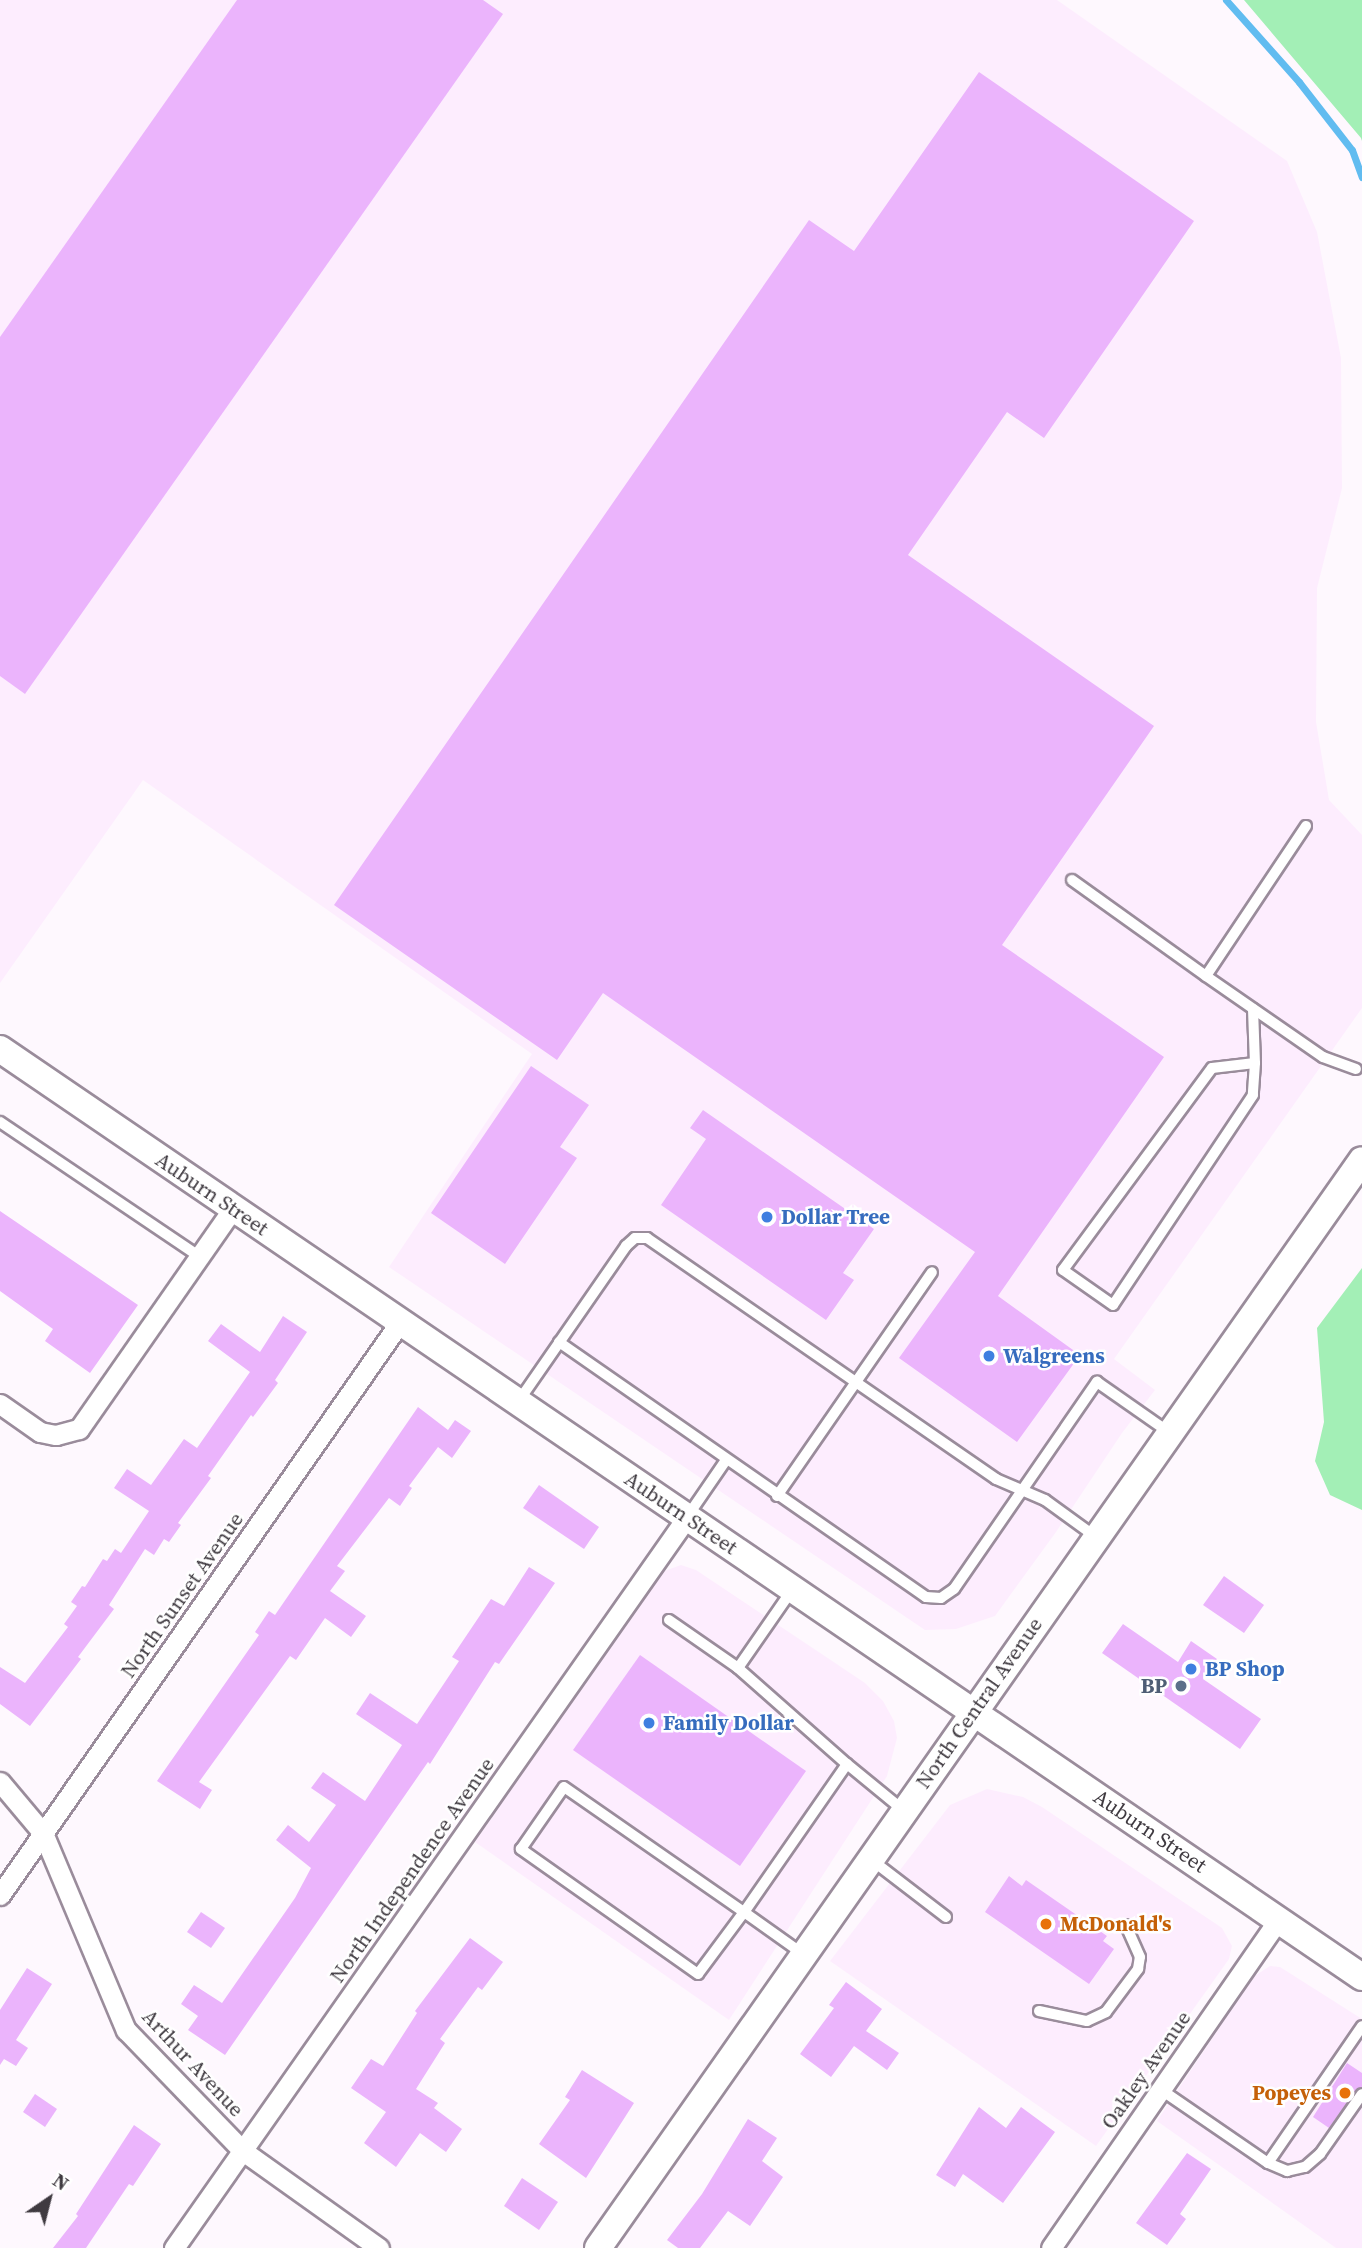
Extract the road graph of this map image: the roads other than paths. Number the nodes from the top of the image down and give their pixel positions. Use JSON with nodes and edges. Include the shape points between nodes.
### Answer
{"nodes":[{"id":1,"x":1306,"y":826,"type":"dead end"},
{"id":2,"x":1072,"y":880,"type":"dead end"},
{"id":3,"x":1206,"y":976,"type":"junction"},
{"id":4,"x":1253,"y":1009,"type":"junction"},
{"id":5,"x":0,"y":1049,"type":"edge"},
{"id":6,"x":1255,"y":1063,"type":"junction"},
{"id":7,"x":1356,"y":1069,"type":"dead end"},
{"id":8,"x":0,"y":1122,"type":"edge"},
{"id":9,"x":1362,"y":1160,"type":"edge"},
{"id":10,"x":233,"y":1208,"type":"junction"},
{"id":11,"x":200,"y":1256,"type":"junction"},
{"id":12,"x":932,"y":1272,"type":"dead end"},
{"id":13,"x":400,"y":1322,"type":"junction"},
{"id":14,"x":559,"y":1342,"type":"junction"},
{"id":15,"x":855,"y":1383,"type":"junction"},
{"id":16,"x":518,"y":1403,"type":"junction"},
{"id":17,"x":0,"y":1404,"type":"edge"},
{"id":18,"x":1170,"y":1434,"type":"junction"},
{"id":19,"x":726,"y":1460,"type":"junction"},
{"id":20,"x":1021,"y":1491,"type":"junction"},
{"id":21,"x":776,"y":1496,"type":"junction"},
{"id":22,"x":687,"y":1517,"type":"junction"},
{"id":23,"x":1097,"y":1538,"type":"junction"},
{"id":24,"x":792,"y":1589,"type":"junction"},
{"id":25,"x":669,"y":1620,"type":"dead end"},
{"id":26,"x":737,"y":1668,"type":"junction"},
{"id":27,"x":973,"y":1711,"type":"junction"},
{"id":28,"x":847,"y":1764,"type":"junction"},
{"id":29,"x":0,"y":1782,"type":"edge"},
{"id":30,"x":903,"y":1810,"type":"junction"},
{"id":31,"x":43,"y":1833,"type":"junction"},
{"id":32,"x":869,"y":1858,"type":"junction"},
{"id":33,"x":0,"y":1895,"type":"edge"},
{"id":34,"x":744,"y":1912,"type":"junction"},
{"id":35,"x":946,"y":1917,"type":"dead end"},
{"id":36,"x":1279,"y":1919,"type":"junction"},
{"id":37,"x":1126,"y":1925,"type":"dead end"},
{"id":38,"x":803,"y":1954,"type":"junction"},
{"id":39,"x":1362,"y":1977,"type":"edge"},
{"id":40,"x":1038,"y":2011,"type":"dead end"},
{"id":41,"x":1362,"y":2026,"type":"edge"},
{"id":42,"x":1160,"y":2089,"type":"junction"},
{"id":43,"x":1362,"y":2094,"type":"edge"},
{"id":44,"x":243,"y":2151,"type":"junction"},
{"id":45,"x":1268,"y":2162,"type":"junction"},
{"id":46,"x":174,"y":2248,"type":"edge"},
{"id":47,"x":379,"y":2248,"type":"edge"},
{"id":48,"x":598,"y":2248,"type":"edge"},
{"id":49,"x":1051,"y":2248,"type":"edge"}],
"edges":[{"from":1,"to":3,"type":"lane"},
{"from":2,"to":3,"type":"lane"},
{"from":3,"to":4,"type":"lane"},
{"from":4,"to":6,"type":"lane"},
{"from":4,"to":7,"type":"lane","via":[[1323,1057]]},
{"from":5,"to":10,"type":"main road","name":"Auburn Street"},
{"from":6,"to":6,"type":"lane","via":[[1253,1095],[1113,1305],[1063,1270],[1212,1068]]},
{"from":8,"to":11,"type":"lane"},
{"from":9,"to":18,"type":"main road","name":"North Central Avenue"},
{"from":10,"to":11,"type":"street"},
{"from":10,"to":13,"type":"main road","name":"Auburn Street"},
{"from":11,"to":17,"type":"street","via":[[79,1429],[56,1435],[40,1432]]},
{"from":12,"to":15,"type":"lane"},
{"from":13,"to":16,"type":"main road","name":"Auburn Street"},
{"from":13,"to":31,"type":"street","name":"North Sunset Avenue"},
{"from":14,"to":15,"type":"lane","via":[[625,1246],[641,1237],[655,1242]]},
{"from":14,"to":16,"type":"lane"},
{"from":14,"to":19,"type":"lane"},
{"from":15,"to":20,"type":"lane","via":[[996,1479]]},
{"from":15,"to":21,"type":"lane"},
{"from":16,"to":22,"type":"main road","name":"Auburn Street"},
{"from":18,"to":20,"type":"lane","via":[[1097,1382]]},
{"from":18,"to":23,"type":"main road","name":"North Central Avenue"},
{"from":19,"to":21,"type":"lane"},
{"from":19,"to":22,"type":"lane"},
{"from":20,"to":21,"type":"lane","via":[[954,1589],[941,1598],[926,1597]]},
{"from":20,"to":23,"type":"lane","via":[[1045,1500]]},
{"from":22,"to":24,"type":"main road","name":"Auburn Street"},
{"from":22,"to":44,"type":"street","name":"North Independence Avenue"},
{"from":23,"to":27,"type":"main road","name":"North Central Avenue"},
{"from":24,"to":26,"type":"lane"},
{"from":24,"to":27,"type":"main road","name":"Auburn Street"},
{"from":25,"to":26,"type":"lane"},
{"from":26,"to":28,"type":"lane"},
{"from":27,"to":30,"type":"main road","name":"North Central Avenue"},
{"from":27,"to":36,"type":"main road","name":"Auburn Street"},
{"from":28,"to":30,"type":"lane"},
{"from":28,"to":34,"type":"lane"},
{"from":29,"to":31,"type":"street","name":"Arthur Avenue"},
{"from":30,"to":32,"type":"main road","name":"North Central Avenue"},
{"from":31,"to":33,"type":"street","name":"North Sunset Avenue"},
{"from":31,"to":44,"type":"street","name":"Arthur Avenue","via":[[126,2030]]},
{"from":32,"to":35,"type":"lane"},
{"from":32,"to":38,"type":"main road","name":"North Central Avenue"},
{"from":34,"to":34,"type":"lane","via":[[564,1787],[521,1849],[698,1974]]},
{"from":34,"to":38,"type":"lane"},
{"from":36,"to":39,"type":"main road","name":"Auburn Street"},
{"from":36,"to":42,"type":"street","name":"Oakley Avenue"},
{"from":37,"to":40,"type":"lane","via":[[1140,1957],[1138,1969],[1106,2012],[1087,2021]]},
{"from":38,"to":48,"type":"main road","name":"North Central Avenue"},
{"from":41,"to":45,"type":"lane"},
{"from":42,"to":45,"type":"lane"},
{"from":42,"to":49,"type":"street","name":"Oakley Avenue"},
{"from":43,"to":45,"type":"lane","via":[[1312,2161],[1295,2171],[1280,2170]]},
{"from":44,"to":46,"type":"street","name":"North Independence Avenue"},
{"from":44,"to":47,"type":"street","name":"Arthur Avenue"}]}
